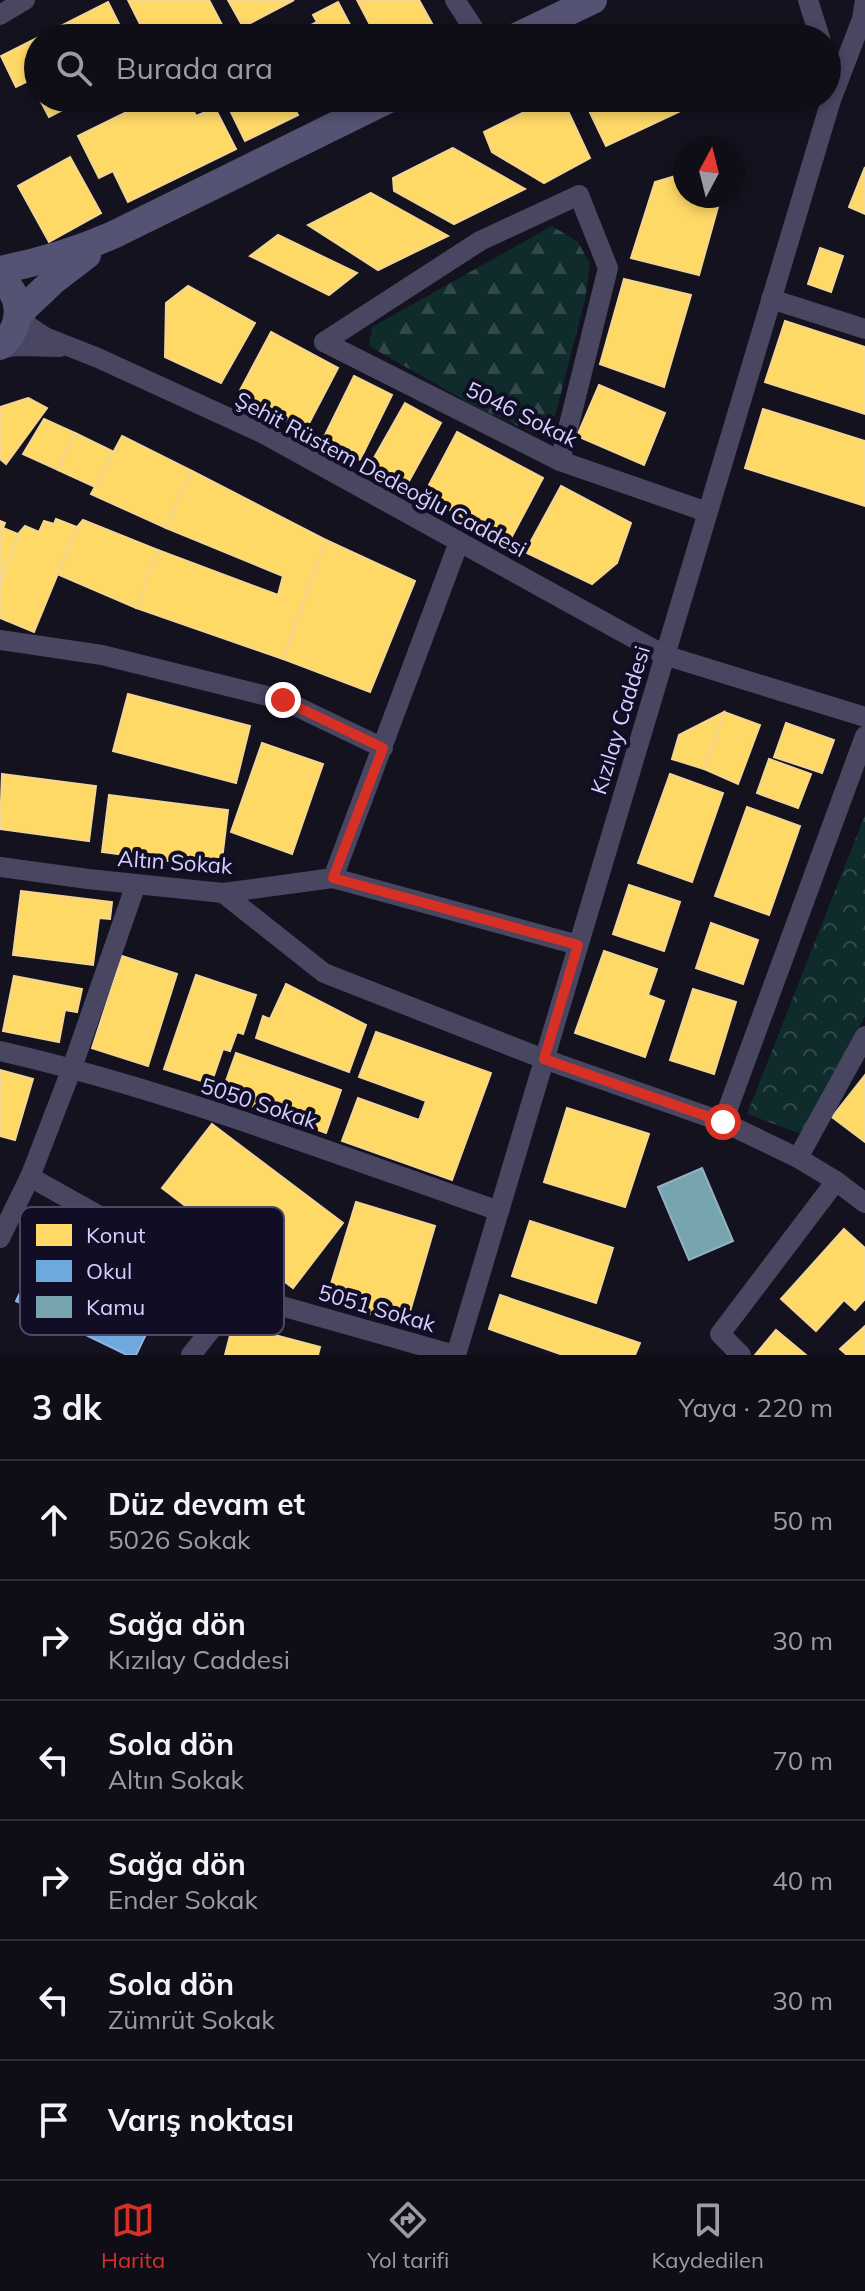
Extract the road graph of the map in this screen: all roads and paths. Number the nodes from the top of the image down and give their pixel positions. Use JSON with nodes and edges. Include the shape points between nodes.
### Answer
{"nodes":[{"id":1,"x":25,"y":0,"type":"edge"},
{"id":2,"x":455,"y":0,"type":"edge"},
{"id":3,"x":593,"y":0,"type":"edge"},
{"id":4,"x":808,"y":0,"type":"edge"},
{"id":5,"x":865,"y":0,"type":"edge"},
{"id":6,"x":0,"y":15,"type":"edge"},
{"id":7,"x":471,"y":24,"type":"edge"},
{"id":8,"x":543,"y":24,"type":"edge"},
{"id":9,"x":816,"y":24,"type":"edge"},
{"id":10,"x":841,"y":74,"type":"edge"},
{"id":11,"x":363,"y":112,"type":"edge"},
{"id":12,"x":827,"y":112,"type":"edge"},
{"id":13,"x":113,"y":235,"type":"junction"},
{"id":14,"x":0,"y":270,"type":"edge"},
{"id":15,"x":0,"y":279,"type":"edge"},
{"id":16,"x":771,"y":299,"type":"junction"},
{"id":17,"x":18,"y":314,"type":"junction"},
{"id":18,"x":865,"y":329,"type":"edge"},
{"id":19,"x":70,"y":347,"type":"junction"},
{"id":20,"x":0,"y":348,"type":"edge"},
{"id":21,"x":560,"y":461,"type":"junction"},
{"id":22,"x":707,"y":512,"type":"junction"},
{"id":23,"x":459,"y":542,"type":"junction"},
{"id":24,"x":0,"y":640,"type":"edge"},
{"id":25,"x":664,"y":655,"type":"junction"},
{"id":26,"x":865,"y":717,"type":"edge"},
{"id":27,"x":865,"y":736,"type":"edge"},
{"id":28,"x":383,"y":748,"type":"junction"},
{"id":29,"x":0,"y":867,"type":"edge"},
{"id":30,"x":333,"y":878,"type":"junction"},
{"id":31,"x":136,"y":884,"type":"junction"},
{"id":32,"x":223,"y":893,"type":"junction"},
{"id":33,"x":578,"y":945,"type":"junction"},
{"id":34,"x":865,"y":1036,"type":"edge"},
{"id":35,"x":0,"y":1051,"type":"edge"},
{"id":36,"x":544,"y":1059,"type":"junction"},
{"id":37,"x":72,"y":1068,"type":"junction"},
{"id":38,"x":723,"y":1122,"type":"junction"},
{"id":39,"x":798,"y":1158,"type":"junction"},
{"id":40,"x":30,"y":1177,"type":"junction"},
{"id":41,"x":836,"y":1181,"type":"junction"},
{"id":42,"x":865,"y":1203,"type":"edge"},
{"id":43,"x":84,"y":1207,"type":"edge"},
{"id":44,"x":499,"y":1211,"type":"junction"},
{"id":45,"x":0,"y":1238,"type":"edge"},
{"id":46,"x":284,"y":1307,"type":"edge"},
{"id":47,"x":207,"y":1335,"type":"edge"},
{"id":48,"x":191,"y":1355,"type":"edge"},
{"id":49,"x":456,"y":1355,"type":"edge"},
{"id":50,"x":741,"y":1355,"type":"edge"}],
"edges":[{"from":1,"to":6,"type":"street"},
{"from":2,"to":7,"type":"street"},
{"from":3,"to":8,"type":"main road"},
{"from":4,"to":9,"type":"street"},
{"from":5,"to":10,"type":"street","name":"Kızılay Caddesi"},
{"from":11,"to":13,"type":"main road"},
{"from":12,"to":16,"type":"street","name":"Kızılay Caddesi"},
{"from":13,"to":14,"type":"main road"},
{"from":13,"to":17,"type":"main road"},
{"from":15,"to":17,"type":"main road","via":[[14,294]]},
{"from":16,"to":18,"type":"street"},
{"from":16,"to":22,"type":"street","name":"Kızılay Caddesi"},
{"from":17,"to":19,"type":"street","name":"Şehit Rüstem Dedeoğlu Caddesi","via":[[45,337]]},
{"from":17,"to":20,"type":"main road","via":[[12,334]]},
{"from":19,"to":20,"type":"street","name":"Şehit Rüstem Dedeoğlu Caddesi"},
{"from":19,"to":23,"type":"street","name":"Şehit Rüstem Dedeoğlu Caddesi","via":[[264,434]]},
{"from":21,"to":21,"type":"street","name":"5046 Sokak","via":[[324,342],[480,241],[579,195],[608,268]]},
{"from":21,"to":22,"type":"street","name":"5046 Sokak"},
{"from":22,"to":25,"type":"street","name":"Kızılay Caddesi"},
{"from":23,"to":25,"type":"street","name":"Şehit Rüstem Dedeoğlu Caddesi"},
{"from":23,"to":28,"type":"street"},
{"from":24,"to":28,"type":"street","via":[[102,655],[283,700]]},
{"from":25,"to":26,"type":"street","name":"Şehit Rüstem Dedeoğlu Caddesi"},
{"from":25,"to":33,"type":"street","name":"Kızılay Caddesi"},
{"from":27,"to":38,"type":"street"},
{"from":28,"to":30,"type":"street"},
{"from":29,"to":31,"type":"street","name":"Altın Sokak"},
{"from":30,"to":32,"type":"street","name":"Altın Sokak"},
{"from":30,"to":33,"type":"street","name":"Altın Sokak"},
{"from":31,"to":32,"type":"street","name":"Altın Sokak"},
{"from":31,"to":37,"type":"street"},
{"from":32,"to":36,"type":"street","via":[[324,973]]},
{"from":33,"to":36,"type":"street","name":"Kızılay Caddesi"},
{"from":34,"to":39,"type":"street"},
{"from":35,"to":37,"type":"street","name":"5050 Sokak"},
{"from":36,"to":38,"type":"street"},
{"from":36,"to":44,"type":"street","name":"Kızılay Caddesi"},
{"from":37,"to":40,"type":"street"},
{"from":37,"to":44,"type":"street","name":"5050 Sokak"},
{"from":38,"to":39,"type":"street"},
{"from":39,"to":41,"type":"street"},
{"from":40,"to":43,"type":"street","name":"5051 Sokak"},
{"from":40,"to":45,"type":"street"},
{"from":41,"to":42,"type":"street"},
{"from":41,"to":50,"type":"street","via":[[720,1334]]},
{"from":44,"to":49,"type":"street","name":"Kızılay Caddesi"},
{"from":46,"to":49,"type":"street","name":"5051 Sokak"},
{"from":47,"to":48,"type":"street"}]}
